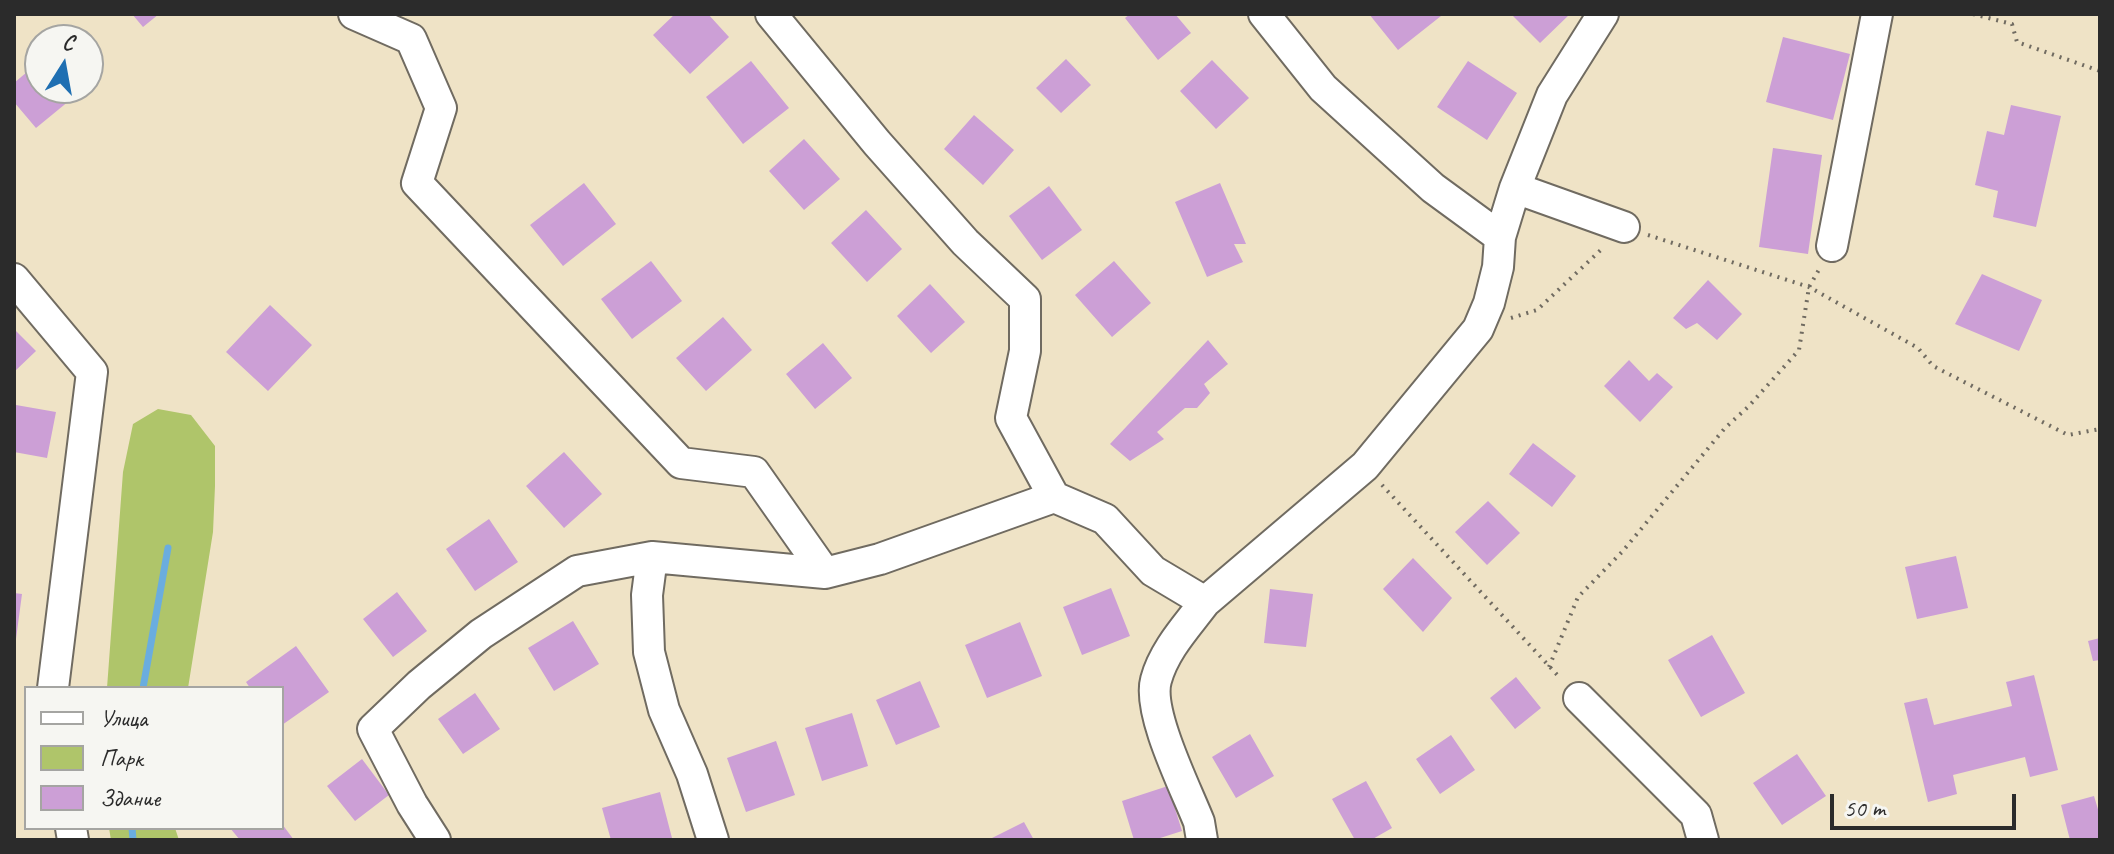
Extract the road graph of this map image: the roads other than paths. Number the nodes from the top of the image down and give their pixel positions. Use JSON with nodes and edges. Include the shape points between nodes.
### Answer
{"nodes":[{"id":1,"x":354,"y":14,"type":"edge"},
{"id":2,"x":771,"y":14,"type":"edge"},
{"id":3,"x":1264,"y":14,"type":"edge"},
{"id":4,"x":1603,"y":14,"type":"edge"},
{"id":5,"x":1877,"y":14,"type":"edge"},
{"id":6,"x":1515,"y":188,"type":"junction"},
{"id":7,"x":1624,"y":227,"type":"road end"},
{"id":8,"x":1500,"y":237,"type":"junction"},
{"id":9,"x":1832,"y":246,"type":"road end"},
{"id":10,"x":14,"y":279,"type":"edge"},
{"id":11,"x":1054,"y":497,"type":"junction"},
{"id":12,"x":652,"y":557,"type":"junction"},
{"id":13,"x":825,"y":573,"type":"junction"},
{"id":14,"x":1205,"y":602,"type":"junction"},
{"id":15,"x":53,"y":686,"type":"edge"},
{"id":16,"x":1579,"y":698,"type":"road end"},
{"id":17,"x":435,"y":840,"type":"edge"},
{"id":18,"x":713,"y":840,"type":"edge"},
{"id":19,"x":1202,"y":840,"type":"edge"},
{"id":20,"x":1703,"y":840,"type":"edge"}],
"edges":[{"from":1,"to":13,"type":"street","via":[[411,39],[441,108],[417,183],[681,463],[754,472]]},
{"from":2,"to":11,"type":"street","via":[[965,242],[1025,299],[1025,351],[1011,418]]},
{"from":3,"to":8,"type":"street","via":[[1323,88],[1433,188]]},
{"from":4,"to":6,"type":"street","via":[[1552,95]]},
{"from":5,"to":9,"type":"street"},
{"from":6,"to":7,"type":"street"},
{"from":6,"to":8,"type":"street"},
{"from":8,"to":14,"type":"street","via":[[1498,267],[1478,329],[1365,466]]},
{"from":10,"to":15,"type":"street","via":[[92,372]]},
{"from":11,"to":13,"type":"street"},
{"from":11,"to":14,"type":"street","via":[[1105,519],[1153,571]]},
{"from":12,"to":13,"type":"street"},
{"from":12,"to":17,"type":"street","via":[[577,571],[534,597],[481,634],[373,729]]},
{"from":12,"to":18,"type":"street","via":[[649,652],[664,710]]},
{"from":14,"to":19,"type":"street","via":[[1167,653],[1155,682],[1155,709]]},
{"from":16,"to":20,"type":"street","via":[[1696,815]]}]}
